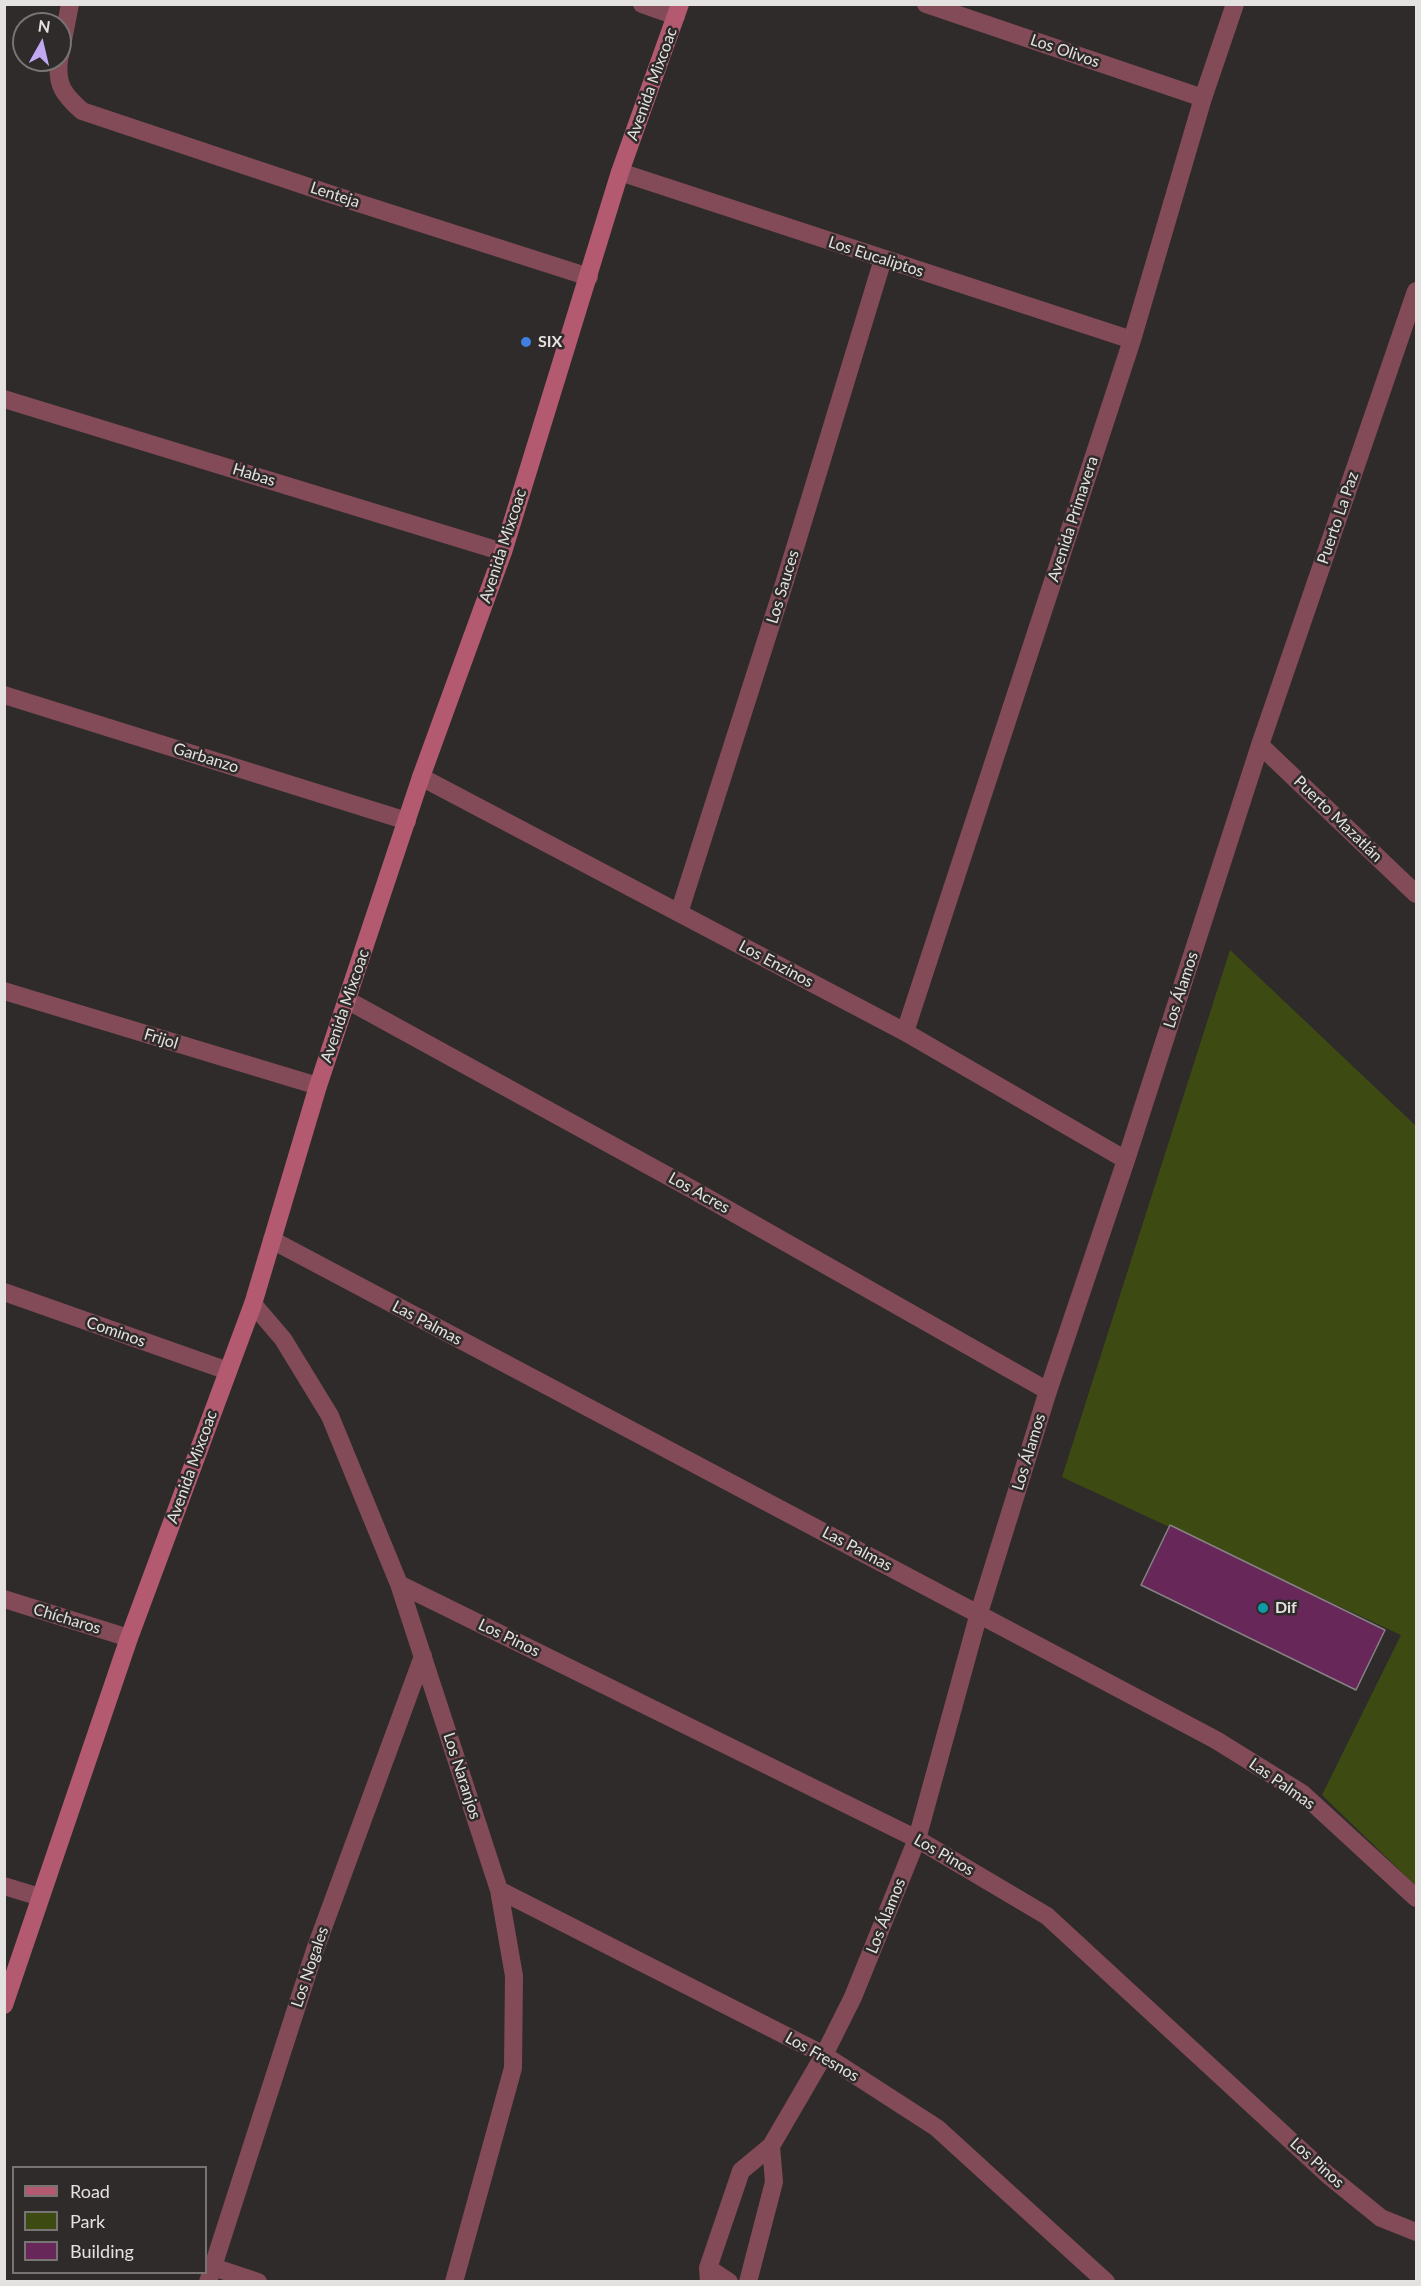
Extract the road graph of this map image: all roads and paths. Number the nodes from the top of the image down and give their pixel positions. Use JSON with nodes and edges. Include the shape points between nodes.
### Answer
{"nodes":[{"id":1,"x":642,"y":4,"type":"edge"},
{"id":2,"x":926,"y":4,"type":"edge"},
{"id":3,"x":1235,"y":4,"type":"edge"},
{"id":4,"x":678,"y":10,"type":"edge"},
{"id":5,"x":60,"y":72,"type":"edge"},
{"id":6,"x":1203,"y":98,"type":"junction"},
{"id":7,"x":621,"y":172,"type":"junction"},
{"id":8,"x":883,"y":259,"type":"junction"},
{"id":9,"x":589,"y":277,"type":"junction"},
{"id":10,"x":1416,"y":291,"type":"edge"},
{"id":11,"x":1132,"y":340,"type":"junction"},
{"id":12,"x":4,"y":399,"type":"edge"},
{"id":13,"x":502,"y":552,"type":"junction"},
{"id":14,"x":4,"y":695,"type":"edge"},
{"id":15,"x":1260,"y":745,"type":"junction"},
{"id":16,"x":421,"y":777,"type":"junction"},
{"id":17,"x":407,"y":822,"type":"junction"},
{"id":18,"x":1416,"y":894,"type":"edge"},
{"id":19,"x":680,"y":913,"type":"junction"},
{"id":20,"x":4,"y":991,"type":"edge"},
{"id":21,"x":346,"y":1000,"type":"junction"},
{"id":22,"x":905,"y":1032,"type":"junction"},
{"id":23,"x":318,"y":1086,"type":"junction"},
{"id":24,"x":1126,"y":1160,"type":"junction"},
{"id":25,"x":272,"y":1240,"type":"junction"},
{"id":26,"x":4,"y":1292,"type":"edge"},
{"id":27,"x":253,"y":1304,"type":"junction"},
{"id":28,"x":228,"y":1371,"type":"junction"},
{"id":29,"x":1048,"y":1391,"type":"junction"},
{"id":30,"x":399,"y":1584,"type":"junction"},
{"id":31,"x":4,"y":1599,"type":"edge"},
{"id":32,"x":979,"y":1613,"type":"junction"},
{"id":33,"x":129,"y":1638,"type":"junction"},
{"id":34,"x":423,"y":1656,"type":"junction"},
{"id":35,"x":917,"y":1839,"type":"junction"},
{"id":36,"x":4,"y":1886,"type":"edge"},
{"id":37,"x":499,"y":1890,"type":"junction"},
{"id":38,"x":40,"y":1897,"type":"junction"},
{"id":39,"x":1416,"y":1898,"type":"edge"},
{"id":40,"x":4,"y":2005,"type":"edge"},
{"id":41,"x":824,"y":2055,"type":"junction"},
{"id":42,"x":771,"y":2146,"type":"junction"},
{"id":43,"x":1416,"y":2232,"type":"edge"},
{"id":44,"x":210,"y":2274,"type":"edge"},
{"id":45,"x":708,"y":2275,"type":"edge"},
{"id":46,"x":258,"y":2282,"type":"edge"},
{"id":47,"x":454,"y":2282,"type":"edge"},
{"id":48,"x":729,"y":2282,"type":"edge"},
{"id":49,"x":748,"y":2282,"type":"edge"},
{"id":50,"x":1106,"y":2282,"type":"edge"}],
"edges":[{"from":1,"to":4,"type":"street"},
{"from":2,"to":6,"type":"street","name":"Los Olivos"},
{"from":3,"to":6,"type":"street","name":"Avenida Primavera"},
{"from":4,"to":7,"type":"street","name":"Avenida Mixcoac"},
{"from":5,"to":9,"type":"street","name":"Lenteja","via":[[66,98],[82,111]]},
{"from":6,"to":11,"type":"street","name":"Avenida Primavera"},
{"from":7,"to":8,"type":"street","name":"Los Eucaliptos"},
{"from":7,"to":9,"type":"street","name":"Avenida Mixcoac"},
{"from":8,"to":11,"type":"street","name":"Los Eucaliptos"},
{"from":8,"to":19,"type":"street","name":"Los Sauces"},
{"from":9,"to":13,"type":"street","name":"Avenida Mixcoac"},
{"from":10,"to":15,"type":"street","name":"Puerto La Paz"},
{"from":11,"to":22,"type":"street","name":"Avenida Primavera"},
{"from":12,"to":13,"type":"street","name":"Habas"},
{"from":13,"to":16,"type":"street","name":"Avenida Mixcoac"},
{"from":14,"to":17,"type":"street","name":"Garbanzo"},
{"from":15,"to":18,"type":"street","name":"Puerto Mazatlán"},
{"from":15,"to":24,"type":"street","name":"Los Álamos"},
{"from":16,"to":17,"type":"street","name":"Avenida Mixcoac"},
{"from":16,"to":19,"type":"street","name":"Los Enzinos"},
{"from":17,"to":21,"type":"street","name":"Avenida Mixcoac"},
{"from":19,"to":22,"type":"street","name":"Los Enzinos"},
{"from":20,"to":23,"type":"street","name":"Frijol"},
{"from":21,"to":23,"type":"street","name":"Avenida Mixcoac"},
{"from":21,"to":29,"type":"street","name":"Los Acres","via":[[688,1187]]},
{"from":22,"to":24,"type":"street","name":"Los Enzinos"},
{"from":23,"to":25,"type":"street","name":"Avenida Mixcoac"},
{"from":24,"to":29,"type":"street","name":"Los Álamos"},
{"from":25,"to":27,"type":"street","name":"Avenida Mixcoac"},
{"from":25,"to":32,"type":"street","name":"Las Palmas"},
{"from":26,"to":28,"type":"street","name":"Cominos"},
{"from":27,"to":28,"type":"street","name":"Avenida Mixcoac"},
{"from":27,"to":30,"type":"street","name":"Los Naranjos","via":[[283,1339],[330,1416]]},
{"from":28,"to":33,"type":"street","name":"Avenida Mixcoac"},
{"from":29,"to":32,"type":"street","name":"Los Álamos"},
{"from":30,"to":34,"type":"street","name":"Los Naranjos"},
{"from":30,"to":35,"type":"street","name":"Los Pinos"},
{"from":31,"to":33,"type":"street","name":"Chícharos"},
{"from":32,"to":35,"type":"street","name":"Los Álamos"},
{"from":32,"to":39,"type":"street","name":"Las Palmas","via":[[1216,1740],[1303,1794]]},
{"from":33,"to":38,"type":"street","name":"Avenida Mixcoac"},
{"from":34,"to":37,"type":"street","name":"Los Naranjos"},
{"from":34,"to":44,"type":"street","name":"Los Nogales","via":[[316,1947]]},
{"from":35,"to":41,"type":"street","name":"Los Álamos","via":[[853,1997]]},
{"from":35,"to":43,"type":"street","name":"Los Pinos","via":[[1047,1916],[1328,2175],[1381,2218]]},
{"from":36,"to":38,"type":"street"},
{"from":37,"to":41,"type":"street","name":"Los Fresnos"},
{"from":37,"to":47,"type":"street","name":"Los Naranjos","via":[[514,1976],[513,2068]]},
{"from":38,"to":40,"type":"street","name":"Avenida Mixcoac"},
{"from":41,"to":42,"type":"street","name":"Los Álamos"},
{"from":41,"to":50,"type":"street","name":"Los Fresnos","via":[[937,2128]]},
{"from":42,"to":45,"type":"street","name":"Los Álamos","via":[[741,2171]]},
{"from":42,"to":49,"type":"street","via":[[774,2182]]},
{"from":44,"to":46,"type":"street"},
{"from":45,"to":48,"type":"street"}]}
